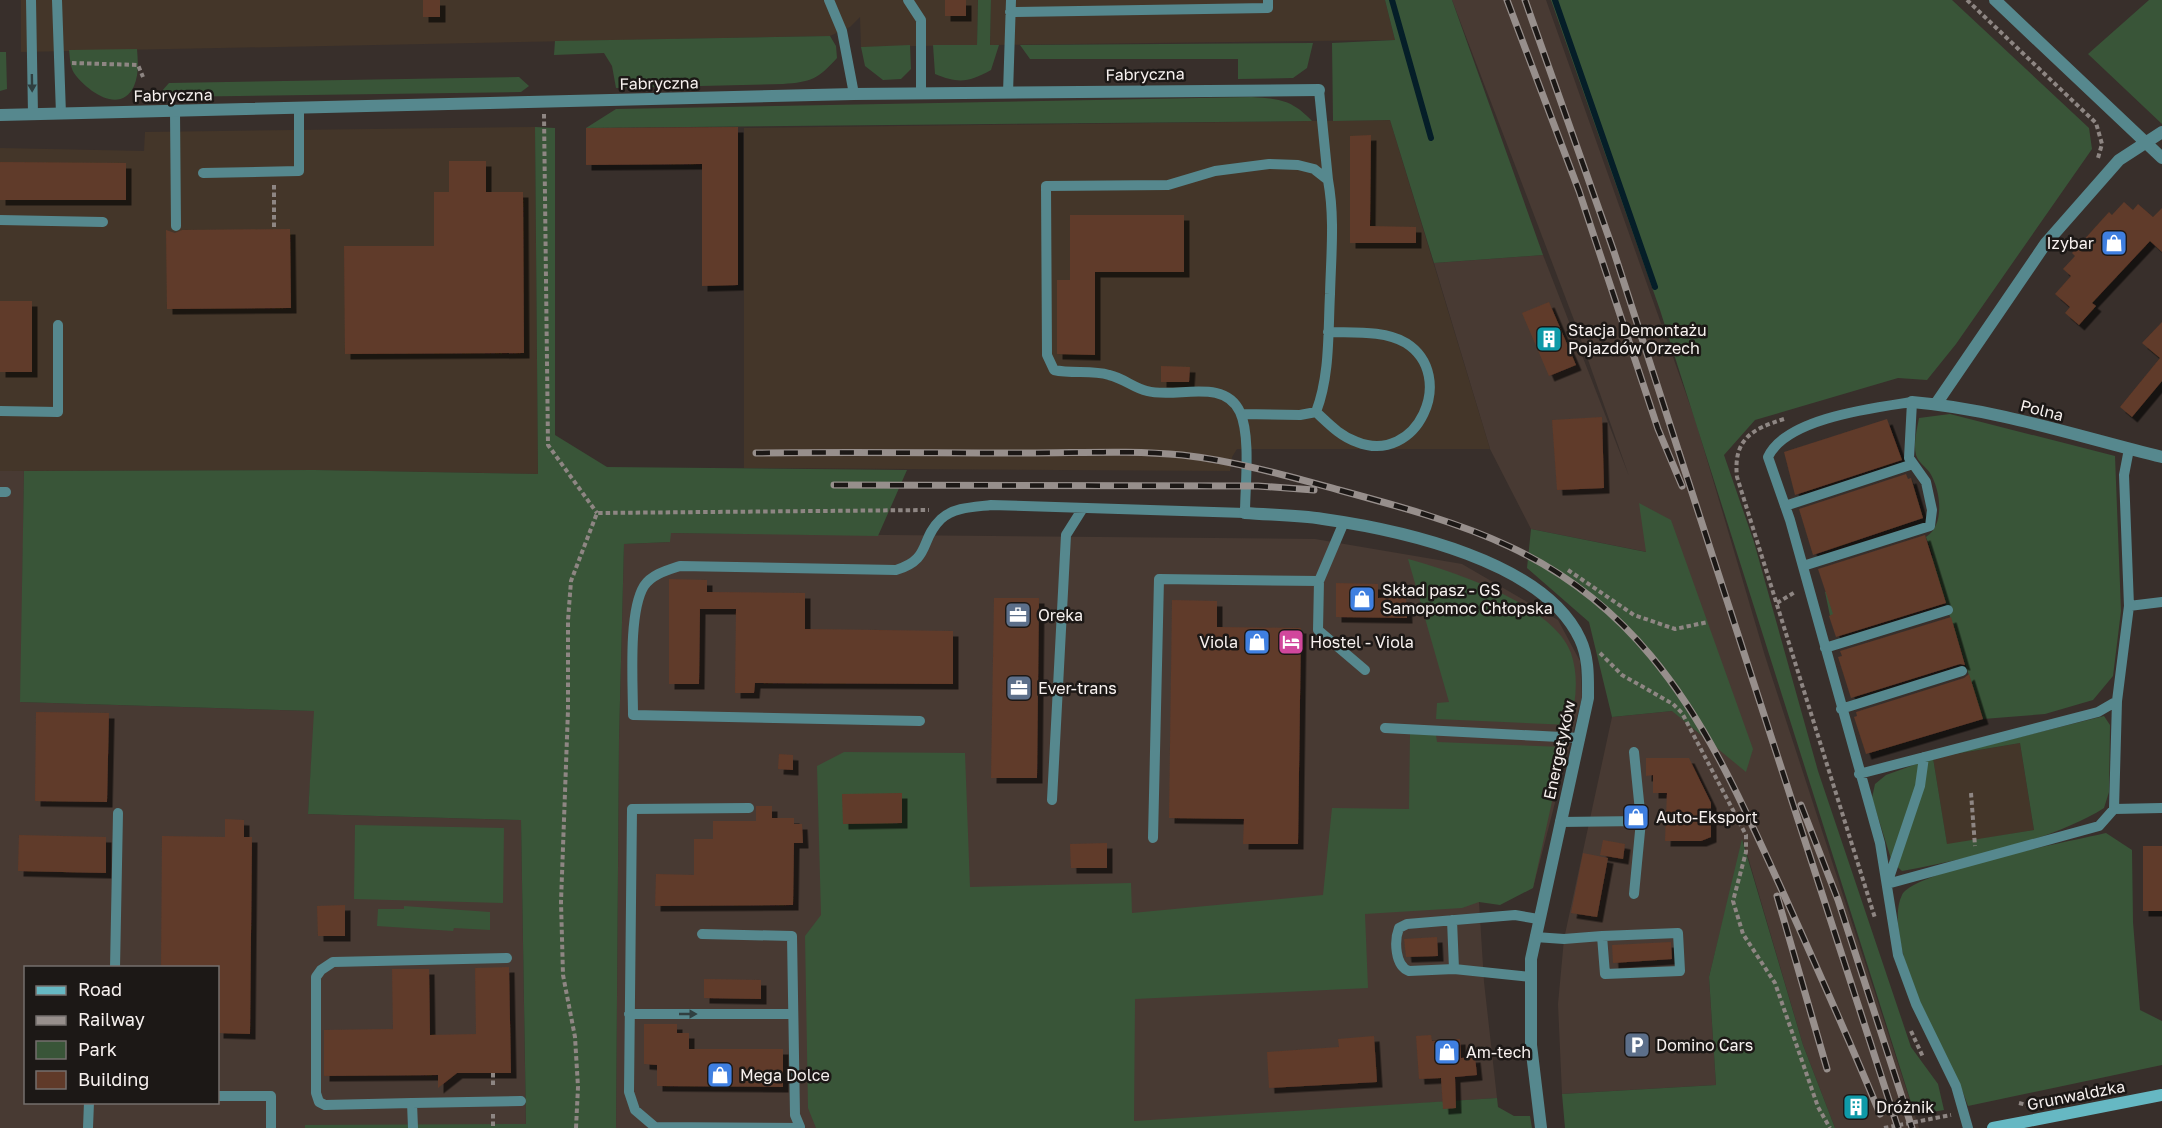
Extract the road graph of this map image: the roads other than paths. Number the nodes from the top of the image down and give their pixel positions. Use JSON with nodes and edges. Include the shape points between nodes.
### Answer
{"nodes":[{"id":1,"x":57,"y":0,"type":"edge"},
{"id":2,"x":829,"y":0,"type":"edge"},
{"id":3,"x":908,"y":0,"type":"edge"},
{"id":4,"x":1268,"y":0,"type":"edge"},
{"id":5,"x":1995,"y":0,"type":"edge"},
{"id":6,"x":31,"y":1,"type":"edge"},
{"id":7,"x":1010,"y":6,"type":"edge"},
{"id":8,"x":1319,"y":90,"type":"joint"},
{"id":9,"x":1008,"y":93,"type":"junction"},
{"id":10,"x":855,"y":94,"type":"junction"},
{"id":11,"x":921,"y":94,"type":"junction"},
{"id":12,"x":299,"y":108,"type":"junction"},
{"id":13,"x":175,"y":112,"type":"junction"},
{"id":14,"x":33,"y":114,"type":"junction"},
{"id":15,"x":61,"y":114,"type":"junction"},
{"id":16,"x":0,"y":115,"type":"edge"},
{"id":17,"x":2162,"y":132,"type":"edge"},
{"id":18,"x":2144,"y":142,"type":"junction"},
{"id":19,"x":2162,"y":158,"type":"edge"},
{"id":20,"x":203,"y":173,"type":"dead end"},
{"id":21,"x":1328,"y":180,"type":"junction"},
{"id":22,"x":0,"y":220,"type":"edge"},
{"id":23,"x":103,"y":222,"type":"dead end"},
{"id":24,"x":177,"y":226,"type":"dead end"},
{"id":25,"x":58,"y":326,"type":"dead end"},
{"id":26,"x":1328,"y":332,"type":"junction"},
{"id":27,"x":1912,"y":402,"type":"junction"},
{"id":28,"x":1936,"y":404,"type":"junction"},
{"id":29,"x":0,"y":411,"type":"edge"},
{"id":30,"x":1316,"y":412,"type":"junction"},
{"id":31,"x":1242,"y":414,"type":"junction"},
{"id":32,"x":2129,"y":449,"type":"junction"},
{"id":33,"x":2162,"y":457,"type":"edge"},
{"id":34,"x":1913,"y":464,"type":"junction"},
{"id":35,"x":1785,"y":506,"type":"junction"},
{"id":36,"x":1083,"y":508,"type":"junction"},
{"id":37,"x":1245,"y":513,"type":"junction"},
{"id":38,"x":1344,"y":522,"type":"junction"},
{"id":39,"x":1803,"y":566,"type":"junction"},
{"id":40,"x":1319,"y":581,"type":"junction"},
{"id":41,"x":2162,"y":602,"type":"edge"},
{"id":42,"x":2129,"y":606,"type":"junction"},
{"id":43,"x":1948,"y":610,"type":"dead end"},
{"id":44,"x":1825,"y":648,"type":"junction"},
{"id":45,"x":1365,"y":670,"type":"dead end"},
{"id":46,"x":1962,"y":671,"type":"dead end"},
{"id":47,"x":2117,"y":701,"type":"junction"},
{"id":48,"x":1841,"y":709,"type":"junction"},
{"id":49,"x":920,"y":721,"type":"dead end"},
{"id":50,"x":1384,"y":728,"type":"dead end"},
{"id":51,"x":1580,"y":738,"type":"junction"},
{"id":52,"x":1634,"y":752,"type":"dead end"},
{"id":53,"x":1924,"y":757,"type":"junction"},
{"id":54,"x":1859,"y":774,"type":"junction"},
{"id":55,"x":1052,"y":800,"type":"dead end"},
{"id":56,"x":749,"y":808,"type":"dead end"},
{"id":57,"x":2162,"y":808,"type":"edge"},
{"id":58,"x":2114,"y":809,"type":"junction"},
{"id":59,"x":118,"y":813,"type":"dead end"},
{"id":60,"x":1641,"y":821,"type":"junction"},
{"id":61,"x":1560,"y":822,"type":"junction"},
{"id":62,"x":1153,"y":838,"type":"dead end"},
{"id":63,"x":1887,"y":884,"type":"junction"},
{"id":64,"x":1634,"y":894,"type":"dead end"},
{"id":65,"x":1538,"y":918,"type":"junction"},
{"id":66,"x":1452,"y":920,"type":"junction"},
{"id":67,"x":702,"y":934,"type":"dead end"},
{"id":68,"x":1602,"y":936,"type":"junction"},
{"id":69,"x":1535,"y":937,"type":"junction"},
{"id":70,"x":507,"y":958,"type":"dead end"},
{"id":71,"x":115,"y":966,"type":"edge"},
{"id":72,"x":1454,"y":969,"type":"junction"},
{"id":73,"x":1530,"y":977,"type":"junction"},
{"id":74,"x":629,"y":1014,"type":"junction"},
{"id":75,"x":792,"y":1014,"type":"junction"},
{"id":76,"x":2162,"y":1095,"type":"edge"},
{"id":77,"x":219,"y":1096,"type":"edge"},
{"id":78,"x":521,"y":1101,"type":"dead end"},
{"id":79,"x":412,"y":1103,"type":"junction"},
{"id":80,"x":89,"y":1104,"type":"edge"},
{"id":81,"x":88,"y":1128,"type":"edge"},
{"id":82,"x":271,"y":1128,"type":"edge"},
{"id":83,"x":413,"y":1128,"type":"edge"},
{"id":84,"x":800,"y":1128,"type":"edge"},
{"id":85,"x":1541,"y":1128,"type":"edge"},
{"id":86,"x":1968,"y":1128,"type":"edge"},
{"id":87,"x":1996,"y":1128,"type":"edge"}],
"edges":[{"from":1,"to":15,"type":"lane"},
{"from":2,"to":10,"type":"lane","via":[[842,31]]},
{"from":3,"to":11,"type":"lane","via":[[921,21]]},
{"from":4,"to":7,"type":"lane","via":[[1268,8]]},
{"from":5,"to":18,"type":"street"},
{"from":6,"to":14,"type":"lane","one_way":true},
{"from":7,"to":9,"type":"lane"},
{"from":8,"to":9,"type":"street","name":"Fabryczna"},
{"from":8,"to":21,"type":"lane"},
{"from":9,"to":11,"type":"street","name":"Fabryczna"},
{"from":10,"to":11,"type":"street","name":"Fabryczna"},
{"from":10,"to":12,"type":"street","name":"Fabryczna"},
{"from":12,"to":13,"type":"street","name":"Fabryczna"},
{"from":12,"to":20,"type":"lane","via":[[299,171]]},
{"from":13,"to":15,"type":"street","name":"Fabryczna"},
{"from":13,"to":24,"type":"lane"},
{"from":14,"to":15,"type":"street","name":"Fabryczna"},
{"from":14,"to":16,"type":"street","name":"Fabryczna"},
{"from":17,"to":18,"type":"street"},
{"from":18,"to":19,"type":"street"},
{"from":18,"to":28,"type":"street","via":[[2119,160],[2046,243]]},
{"from":21,"to":26,"type":"lane","via":[[1332,205]]},
{"from":21,"to":31,"type":"lane","via":[[1314,168],[1269,164],[1215,171],[1168,185],[1046,186],[1047,355],[1054,370],[1107,374],[1147,391],[1210,392],[1224,396]]},
{"from":22,"to":23,"type":"lane"},
{"from":25,"to":29,"type":"lane","via":[[58,412]]},
{"from":26,"to":30,"type":"lane","via":[[1323,395]]},
{"from":26,"to":30,"type":"lane","via":[[1380,335],[1404,342],[1422,357],[1429,375],[1430,397],[1415,431],[1402,440],[1383,445],[1358,443],[1341,435]]},
{"from":27,"to":28,"type":"street","name":"Polna"},
{"from":27,"to":34,"type":"lane","via":[[1908,449]]},
{"from":27,"to":35,"type":"lane","via":[[1820,422],[1773,447],[1768,457]]},
{"from":28,"to":32,"type":"street","name":"Polna"},
{"from":30,"to":31,"type":"lane"},
{"from":31,"to":37,"type":"lane"},
{"from":32,"to":33,"type":"street","name":"Polna"},
{"from":32,"to":42,"type":"lane","via":[[2124,475]]},
{"from":34,"to":35,"type":"lane"},
{"from":34,"to":39,"type":"lane","via":[[1926,482],[1932,510],[1930,526]]},
{"from":35,"to":39,"type":"lane"},
{"from":36,"to":37,"type":"lane"},
{"from":36,"to":49,"type":"lane","via":[[991,505],[959,510],[942,518],[927,536],[924,552],[911,565],[896,570],[680,566],[659,573],[645,584],[636,605],[633,715]]},
{"from":36,"to":55,"type":"lane","via":[[1066,535]]},
{"from":37,"to":38,"type":"street","name":"Energetyków"},
{"from":38,"to":40,"type":"lane"},
{"from":38,"to":51,"type":"street","name":"Energetyków","via":[[1442,546],[1484,562],[1531,585],[1560,608],[1581,642],[1588,679]]},
{"from":39,"to":44,"type":"lane"},
{"from":40,"to":45,"type":"lane","via":[[1318,630]]},
{"from":40,"to":62,"type":"lane","via":[[1159,579]]},
{"from":41,"to":42,"type":"lane"},
{"from":42,"to":47,"type":"lane"},
{"from":43,"to":44,"type":"lane"},
{"from":44,"to":48,"type":"lane"},
{"from":46,"to":48,"type":"lane"},
{"from":47,"to":53,"type":"lane","via":[[2098,712]]},
{"from":47,"to":58,"type":"lane"},
{"from":48,"to":54,"type":"lane"},
{"from":50,"to":51,"type":"lane"},
{"from":51,"to":61,"type":"street","name":"Energetyków"},
{"from":52,"to":60,"type":"lane"},
{"from":53,"to":54,"type":"lane"},
{"from":53,"to":63,"type":"lane","via":[[1920,786]]},
{"from":54,"to":63,"type":"lane","via":[[1880,843]]},
{"from":56,"to":74,"type":"lane","via":[[632,809]]},
{"from":57,"to":58,"type":"lane"},
{"from":58,"to":63,"type":"lane","via":[[2099,826]]},
{"from":59,"to":71,"type":"lane"},
{"from":60,"to":61,"type":"lane"},
{"from":60,"to":64,"type":"lane"},
{"from":61,"to":65,"type":"street","name":"Energetyków"},
{"from":63,"to":86,"type":"lane","via":[[1906,980],[1956,1086]]},
{"from":65,"to":66,"type":"lane","via":[[1515,915]]},
{"from":65,"to":69,"type":"street","name":"Energetyków"},
{"from":66,"to":72,"type":"lane"},
{"from":66,"to":72,"type":"lane","via":[[1399,928],[1398,963],[1409,971]]},
{"from":67,"to":75,"type":"lane","via":[[792,936]]},
{"from":68,"to":68,"type":"lane","via":[[1678,933],[1680,971],[1605,974]]},
{"from":68,"to":69,"type":"lane"},
{"from":69,"to":73,"type":"street","name":"Energetyków"},
{"from":70,"to":79,"type":"lane","via":[[333,962],[316,977],[314,1026],[319,1102]]},
{"from":72,"to":73,"type":"lane"},
{"from":73,"to":85,"type":"street","name":"Energetyków","via":[[1531,1045]]},
{"from":74,"to":75,"type":"lane","one_way":true},
{"from":74,"to":84,"type":"lane","via":[[629,1092],[636,1110],[655,1127]]},
{"from":75,"to":84,"type":"lane","via":[[795,1115]]},
{"from":76,"to":87,"type":"main road","name":"Grunwaldzka"},
{"from":77,"to":82,"type":"lane","via":[[271,1096]]},
{"from":78,"to":79,"type":"lane"},
{"from":79,"to":83,"type":"lane"},
{"from":80,"to":81,"type":"lane"}]}
